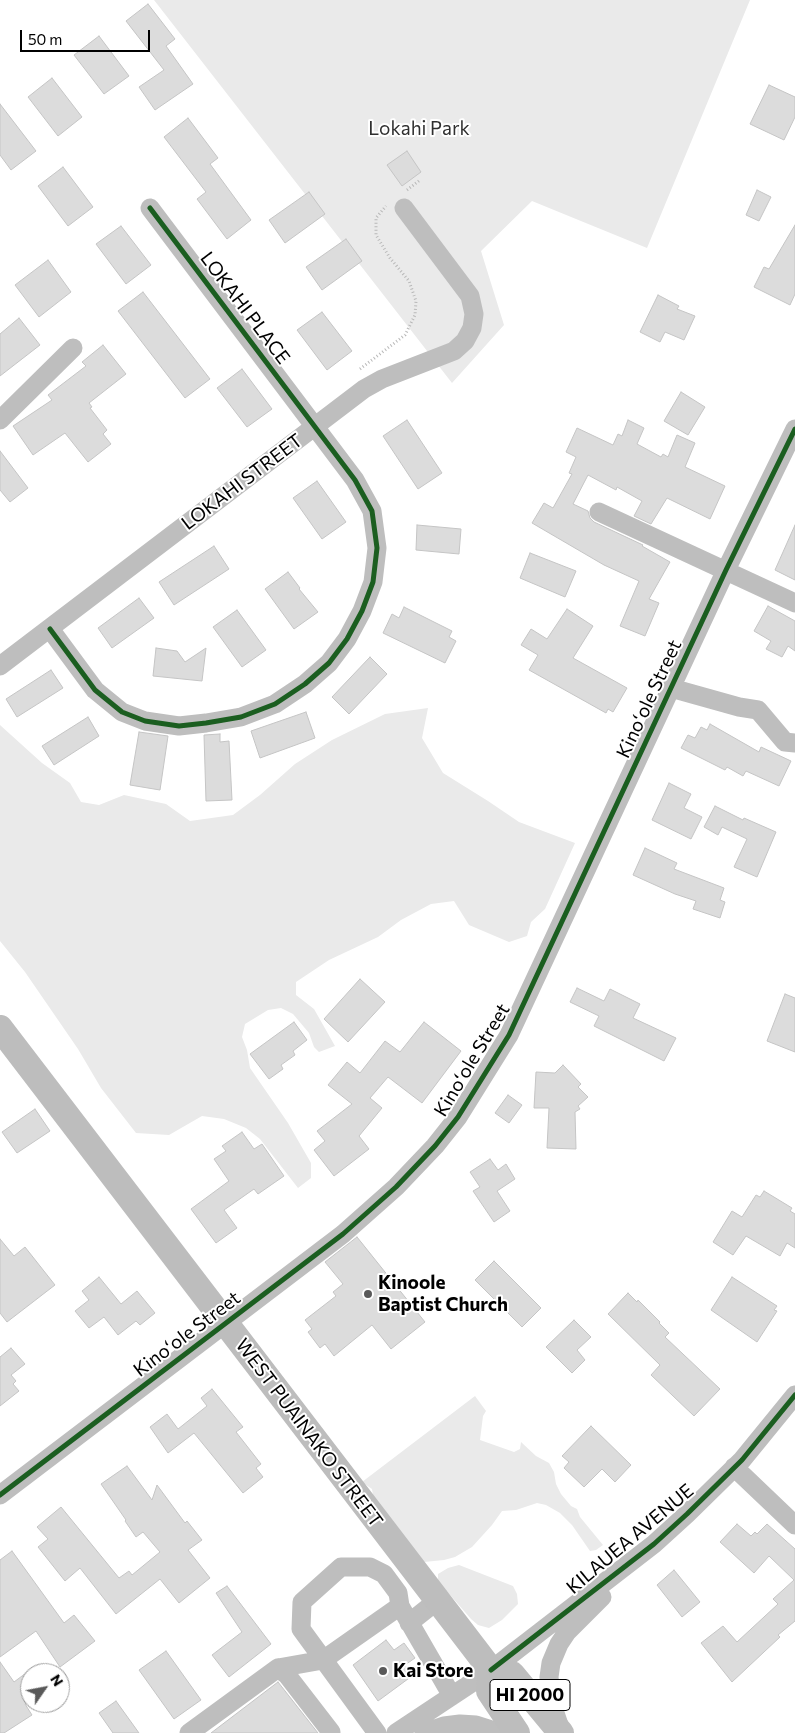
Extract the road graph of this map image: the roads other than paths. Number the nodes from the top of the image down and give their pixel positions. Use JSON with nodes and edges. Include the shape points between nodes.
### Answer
{"nodes":[{"id":1,"x":399,"y":202,"type":"road end"},
{"id":2,"x":150,"y":208,"type":"dead end"},
{"id":3,"x":73,"y":348,"type":"dead end"},
{"id":4,"x":0,"y":420,"type":"edge"},
{"id":5,"x":314,"y":427,"type":"junction"},
{"id":6,"x":793,"y":438,"type":"edge"},
{"id":7,"x":599,"y":512,"type":"dead end"},
{"id":8,"x":726,"y":570,"type":"junction"},
{"id":9,"x":795,"y":603,"type":"edge"},
{"id":10,"x":50,"y":629,"type":"junction"},
{"id":11,"x":0,"y":666,"type":"edge"},
{"id":12,"x":671,"y":688,"type":"junction"},
{"id":13,"x":795,"y":743,"type":"edge"},
{"id":14,"x":0,"y":1028,"type":"edge"},
{"id":15,"x":226,"y":1324,"type":"junction"},
{"id":16,"x":795,"y":1395,"type":"edge"},
{"id":17,"x":734,"y":1466,"type":"junction"},
{"id":18,"x":0,"y":1495,"type":"edge"},
{"id":19,"x":795,"y":1525,"type":"edge"},
{"id":20,"x":654,"y":1544,"type":"junction"},
{"id":21,"x":438,"y":1600,"type":"junction"},
{"id":22,"x":400,"y":1606,"type":"junction"},
{"id":23,"x":409,"y":1623,"type":"junction"},
{"id":24,"x":323,"y":1660,"type":"junction"},
{"id":25,"x":278,"y":1668,"type":"junction"},
{"id":26,"x":491,"y":1670,"type":"junction"},
{"id":27,"x":452,"y":1696,"type":"junction"},
{"id":28,"x":190,"y":1733,"type":"edge"},
{"id":29,"x":331,"y":1733,"type":"edge"},
{"id":30,"x":377,"y":1733,"type":"edge"},
{"id":31,"x":396,"y":1733,"type":"edge"},
{"id":32,"x":424,"y":1733,"type":"edge"},
{"id":33,"x":501,"y":1733,"type":"edge"},
{"id":34,"x":517,"y":1733,"type":"edge"},
{"id":35,"x":561,"y":1733,"type":"edge"}],
"edges":[{"from":1,"to":5,"type":"street","name":"LOKAHI STREET","via":[[470,296],[474,314],[472,328],[454,351],[382,379]]},
{"from":2,"to":5,"type":"street","name":"LOKAHI PLACE"},
{"from":3,"to":4,"type":"street"},
{"from":5,"to":10,"type":"street","name":"LOKAHI STREET"},
{"from":5,"to":10,"type":"street","name":"LOKAHI PLACE","via":[[355,480],[372,511],[378,548],[373,582],[347,639],[329,663],[305,684],[275,704],[241,717],[179,726],[145,721],[122,712],[95,690]]},
{"from":6,"to":8,"type":"street","name":"Kinoʻole Street"},
{"from":7,"to":8,"type":"street"},
{"from":8,"to":9,"type":"street"},
{"from":8,"to":12,"type":"street","name":"Kinoʻole Street"},
{"from":10,"to":11,"type":"street","name":"LOKAHI STREET"},
{"from":12,"to":13,"type":"street","via":[[758,710],[785,742]]},
{"from":12,"to":15,"type":"street","name":"Kinoʻole Street","via":[[509,1035],[458,1117],[435,1146],[373,1208]]},
{"from":14,"to":15,"type":"highway","name":"WEST PUAINAKO STREET","number":"HI 2000"},
{"from":15,"to":18,"type":"street","name":"Kinoʻole Street"},
{"from":15,"to":21,"type":"highway","name":"WEST PUAINAKO STREET","number":"HI 2000"},
{"from":16,"to":17,"type":"street","name":"KILAUEA AVENUE"},
{"from":17,"to":19,"type":"street"},
{"from":17,"to":20,"type":"street","name":"KILAUEA AVENUE"},
{"from":20,"to":26,"type":"street","name":"KILAUEA AVENUE"},
{"from":20,"to":35,"type":"street","via":[[559,1644],[549,1677],[552,1704]]},
{"from":21,"to":23,"type":"street"},
{"from":21,"to":26,"type":"highway","name":"WEST PUAINAKO STREET","number":"HI 2000"},
{"from":22,"to":23,"type":"street"},
{"from":22,"to":24,"type":"street"},
{"from":22,"to":24,"type":"street","via":[[398,1593],[384,1574],[370,1567],[341,1568],[302,1602],[302,1629]]},
{"from":23,"to":27,"type":"street"},
{"from":24,"to":25,"type":"street"},
{"from":24,"to":30,"type":"street"},
{"from":25,"to":28,"type":"street"},
{"from":25,"to":29,"type":"street","via":[[287,1675]]},
{"from":26,"to":27,"type":"street","name":"KILAUEA AVENUE"},
{"from":26,"to":34,"type":"highway","number":"HI 2000","via":[[489,1691]]},
{"from":26,"to":35,"type":"highway","number":"HI 2000","via":[[512,1674]]},
{"from":27,"to":31,"type":"street","name":"KILAUEA AVENUE"},
{"from":32,"to":33,"type":"street","via":[[460,1724]]}]}
